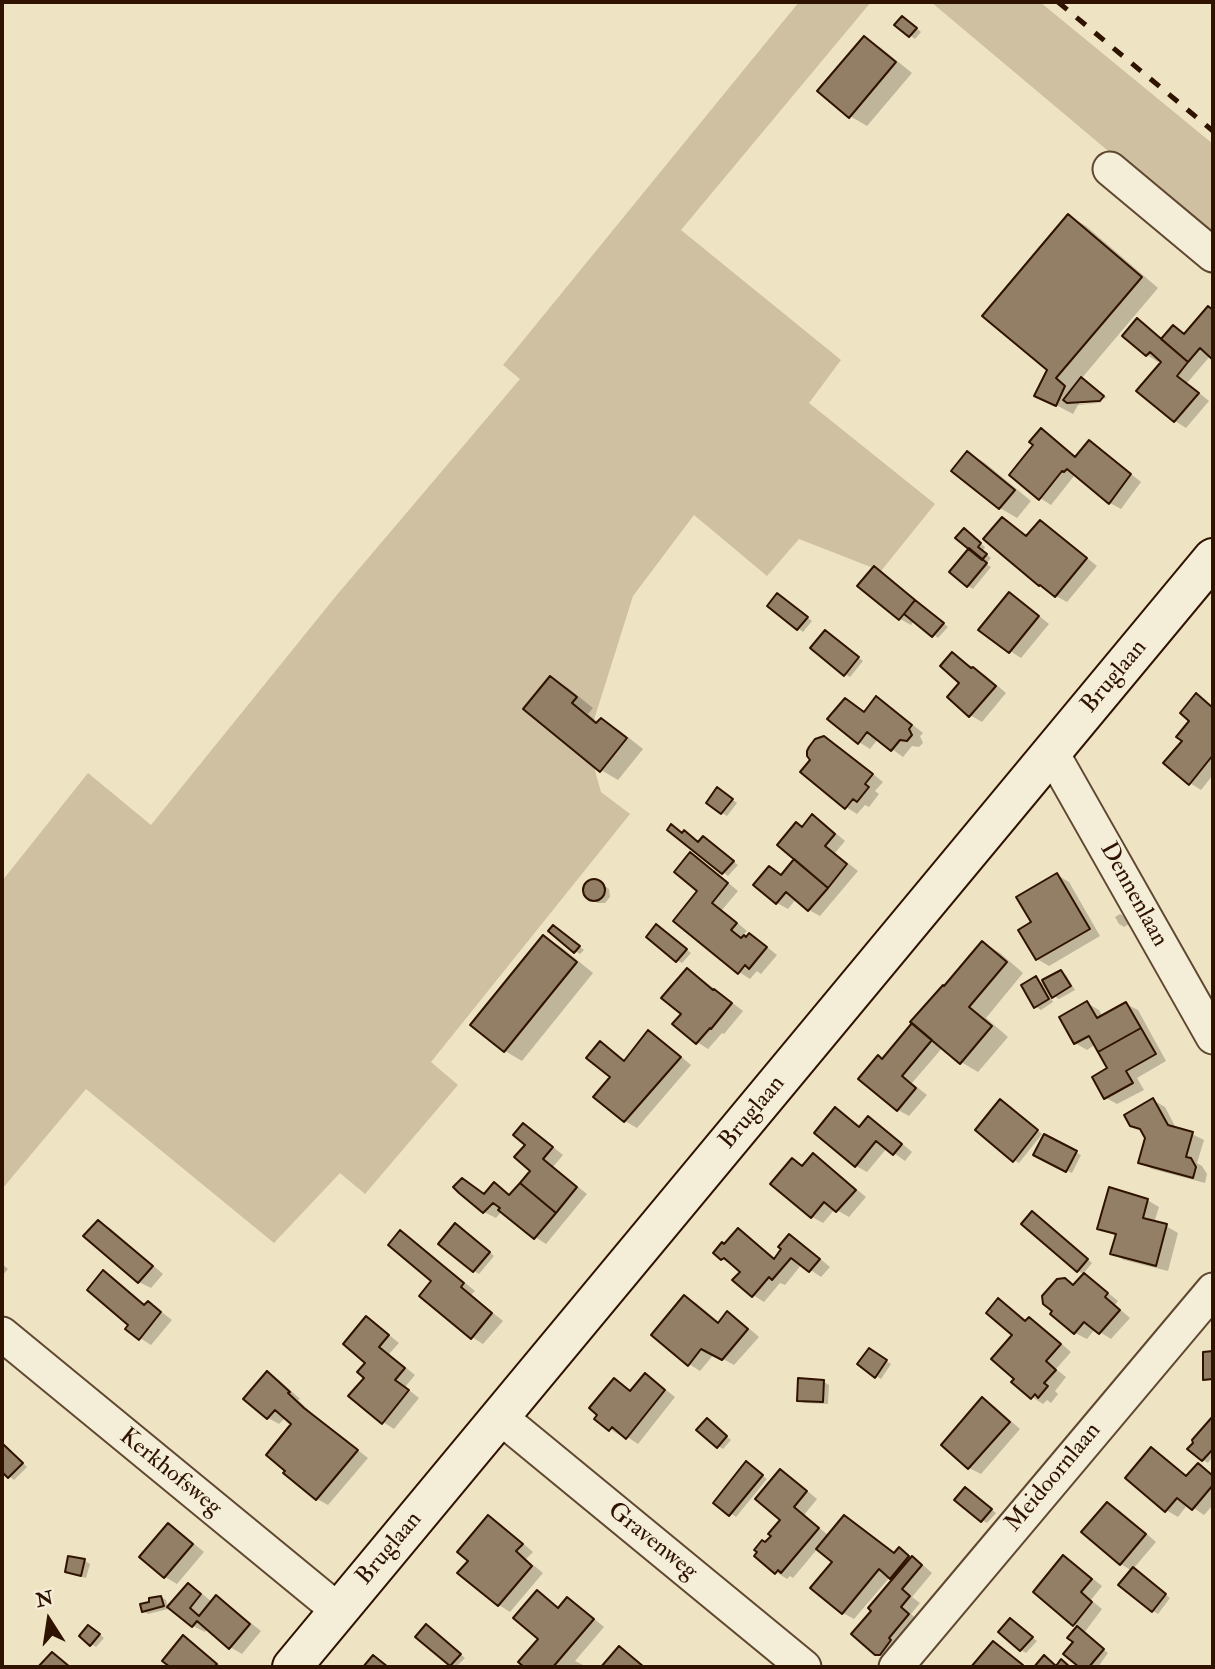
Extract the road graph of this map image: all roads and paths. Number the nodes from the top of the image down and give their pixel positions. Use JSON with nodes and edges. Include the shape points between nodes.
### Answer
{"nodes":[{"id":1,"x":1110,"y":169,"type":"dead end"},
{"id":2,"x":1213,"y":255,"type":"edge"},
{"id":3,"x":1213,"y":558,"type":"edge"},
{"id":4,"x":1052,"y":753,"type":"junction"},
{"id":5,"x":1213,"y":1037,"type":"edge"},
{"id":6,"x":1213,"y":1290,"type":"edge"},
{"id":7,"x":2,"y":1335,"type":"edge"},
{"id":8,"x":500,"y":1417,"type":"junction"},
{"id":9,"x":339,"y":1611,"type":"junction"},
{"id":10,"x":292,"y":1667,"type":"edge"},
{"id":11,"x":804,"y":1667,"type":"edge"},
{"id":12,"x":896,"y":1667,"type":"edge"}],
"edges":[{"from":1,"to":2,"type":"street"},
{"from":3,"to":4,"type":"street","name":"Bruglaan"},
{"from":4,"to":5,"type":"street","name":"Dennenlaan"},
{"from":4,"to":8,"type":"street","name":"Bruglaan"},
{"from":6,"to":12,"type":"street","name":"Meidoornlaan"},
{"from":7,"to":9,"type":"street","name":"Kerkhofsweg"},
{"from":8,"to":9,"type":"street","name":"Bruglaan"},
{"from":8,"to":11,"type":"street","name":"Gravenweg"},
{"from":9,"to":10,"type":"street","name":"Bruglaan"}]}
